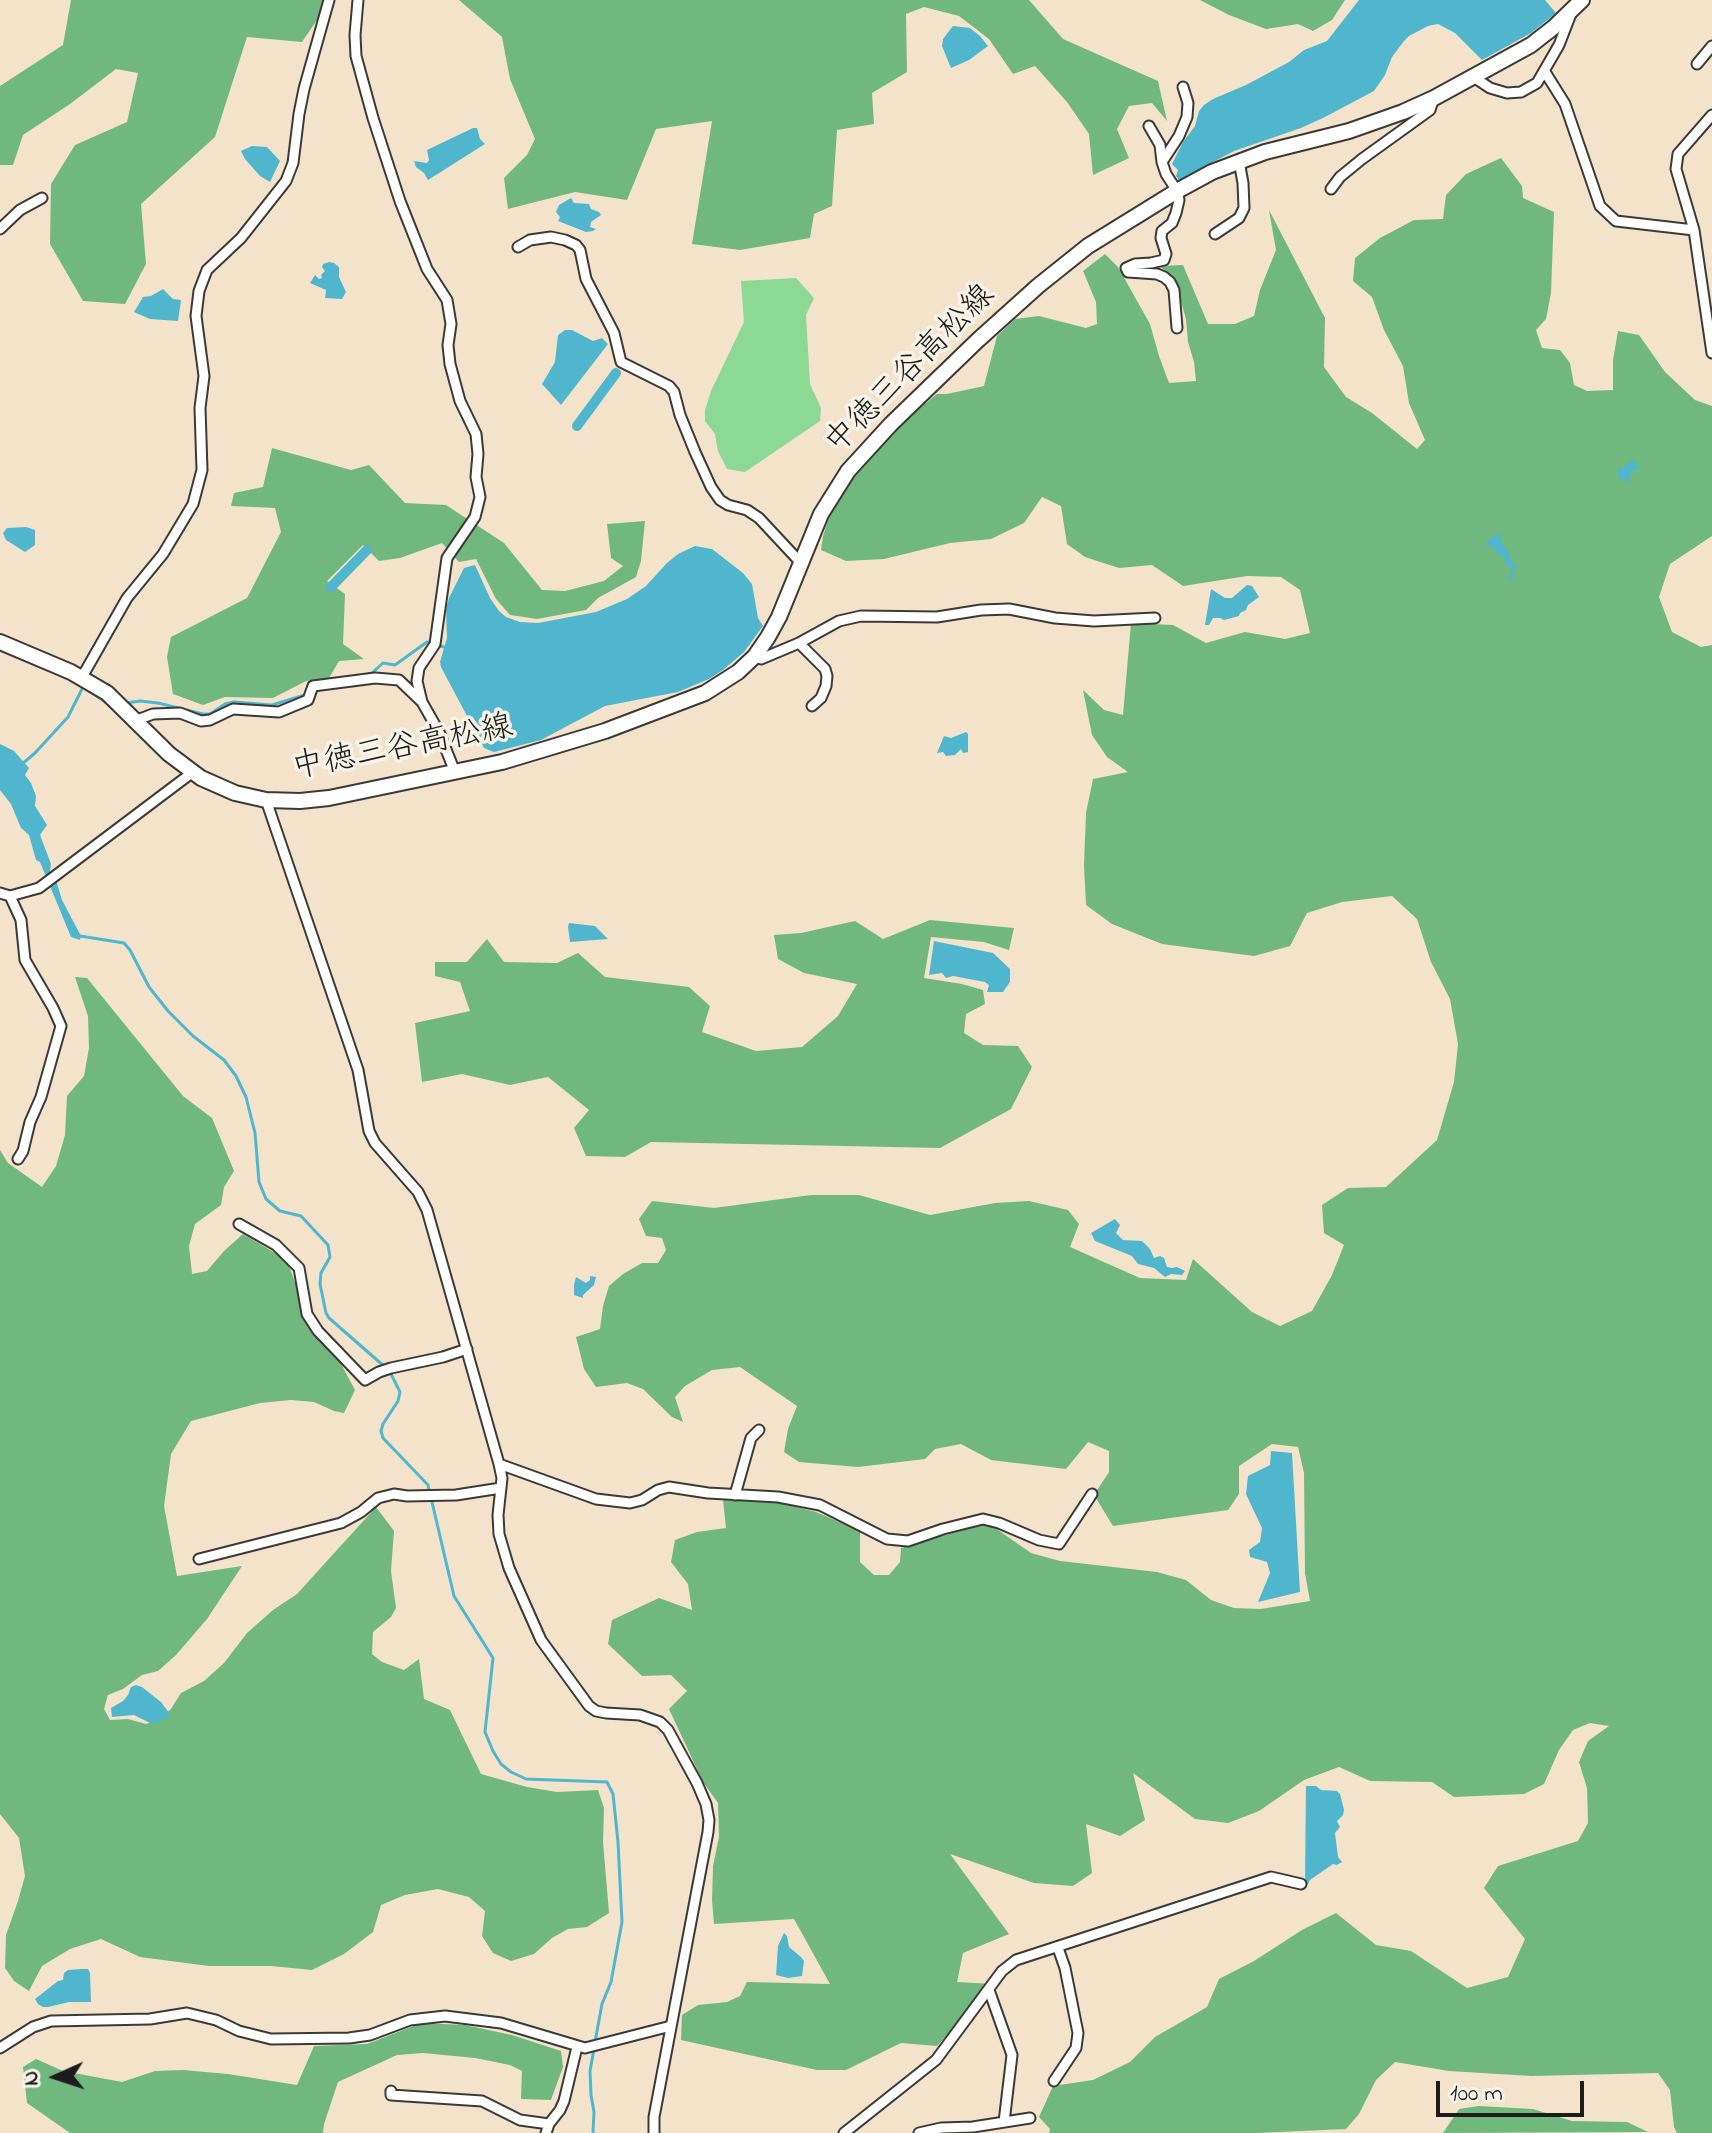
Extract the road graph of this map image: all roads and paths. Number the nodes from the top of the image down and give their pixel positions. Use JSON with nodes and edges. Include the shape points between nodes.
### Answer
{"nodes":[{"id":1,"x":329,"y":0,"type":"edge"},
{"id":2,"x":358,"y":0,"type":"edge"},
{"id":3,"x":1577,"y":5,"type":"edge"},
{"id":4,"x":1712,"y":46,"type":"edge"},
{"id":5,"x":1697,"y":64,"type":"dead end"},
{"id":6,"x":1545,"y":72,"type":"junction"},
{"id":7,"x":1472,"y":76,"type":"junction"},
{"id":8,"x":1183,"y":87,"type":"dead end"},
{"id":9,"x":1434,"y":98,"type":"junction"},
{"id":10,"x":1712,"y":115,"type":"edge"},
{"id":11,"x":1149,"y":126,"type":"dead end"},
{"id":12,"x":1239,"y":161,"type":"junction"},
{"id":13,"x":1162,"y":162,"type":"junction"},
{"id":14,"x":1331,"y":189,"type":"dead end"},
{"id":15,"x":1177,"y":191,"type":"junction"},
{"id":16,"x":42,"y":198,"type":"dead end"},
{"id":17,"x":0,"y":229,"type":"edge"},
{"id":18,"x":1694,"y":230,"type":"junction"},
{"id":19,"x":1215,"y":234,"type":"dead end"},
{"id":20,"x":518,"y":247,"type":"dead end"},
{"id":21,"x":1177,"y":328,"type":"dead end"},
{"id":22,"x":1712,"y":353,"type":"edge"},
{"id":23,"x":800,"y":562,"type":"junction"},
{"id":24,"x":1155,"y":618,"type":"dead end"},
{"id":25,"x":0,"y":642,"type":"edge"},
{"id":26,"x":799,"y":643,"type":"junction"},
{"id":27,"x":755,"y":656,"type":"junction"},
{"id":28,"x":82,"y":677,"type":"junction"},
{"id":29,"x":422,"y":702,"type":"junction"},
{"id":30,"x":812,"y":706,"type":"dead end"},
{"id":31,"x":137,"y":720,"type":"junction"},
{"id":32,"x":193,"y":772,"type":"junction"},
{"id":33,"x":455,"y":772,"type":"junction"},
{"id":34,"x":266,"y":800,"type":"junction"},
{"id":35,"x":5,"y":895,"type":"edge"},
{"id":36,"x":18,"y":1159,"type":"dead end"},
{"id":37,"x":239,"y":1224,"type":"dead end"},
{"id":38,"x":467,"y":1349,"type":"junction"},
{"id":39,"x":759,"y":1430,"type":"dead end"},
{"id":40,"x":499,"y":1464,"type":"junction"},
{"id":41,"x":501,"y":1488,"type":"junction"},
{"id":42,"x":1092,"y":1494,"type":"dead end"},
{"id":43,"x":735,"y":1495,"type":"junction"},
{"id":44,"x":199,"y":1559,"type":"dead end"},
{"id":45,"x":1301,"y":1884,"type":"dead end"},
{"id":46,"x":1058,"y":1948,"type":"junction"},
{"id":47,"x":989,"y":1990,"type":"junction"},
{"id":48,"x":671,"y":2026,"type":"junction"},
{"id":49,"x":577,"y":2047,"type":"junction"},
{"id":50,"x":0,"y":2048,"type":"edge"},
{"id":51,"x":1054,"y":2081,"type":"dead end"},
{"id":52,"x":391,"y":2091,"type":"dead end"},
{"id":53,"x":1030,"y":2118,"type":"dead end"},
{"id":54,"x":1004,"y":2122,"type":"junction"},
{"id":55,"x":548,"y":2128,"type":"edge"},
{"id":56,"x":654,"y":2133,"type":"edge"},
{"id":57,"x":844,"y":2133,"type":"edge"},
{"id":58,"x":919,"y":2133,"type":"edge"}],
"edges":[{"from":1,"to":28,"type":"street","via":[[286,181],[241,238],[207,270],[199,291],[202,470],[193,504],[163,554],[127,598]]},
{"from":2,"to":29,"type":"street","via":[[356,56],[400,201],[427,269],[447,300],[450,364],[476,434],[478,454],[480,497],[475,517],[447,558],[435,644],[419,668]]},
{"from":3,"to":6,"type":"street"},
{"from":3,"to":7,"type":"main road","name":"中徳三谷高松線","via":[[1531,45]]},
{"from":4,"to":5,"type":"street"},
{"from":6,"to":7,"type":"street","via":[[1521,92],[1507,93]]},
{"from":6,"to":18,"type":"street","via":[[1565,104],[1600,206],[1616,221]]},
{"from":7,"to":9,"type":"main road","name":"中徳三谷高松線"},
{"from":8,"to":13,"type":"street","via":[[1187,117]]},
{"from":9,"to":12,"type":"main road","name":"中徳三谷高松線","via":[[1349,131]]},
{"from":9,"to":14,"type":"street","via":[[1430,110],[1362,159]]},
{"from":10,"to":18,"type":"street","via":[[1678,154],[1676,169]]},
{"from":11,"to":13,"type":"street"},
{"from":12,"to":15,"type":"main road","name":"中徳三谷高松線"},
{"from":12,"to":19,"type":"street","via":[[1244,208],[1239,218]]},
{"from":13,"to":15,"type":"street"},
{"from":15,"to":21,"type":"street","via":[[1176,213],[1162,231],[1164,260],[1126,268],[1170,282]]},
{"from":15,"to":23,"type":"main road","name":"中徳三谷高松線","via":[[1088,246],[1038,286],[891,424],[848,471]]},
{"from":16,"to":17,"type":"street"},
{"from":18,"to":22,"type":"street"},
{"from":20,"to":23,"type":"street","via":[[551,237],[576,245],[621,362],[669,386],[720,500],[759,518]]},
{"from":23,"to":27,"type":"main road","name":"中徳三谷高松線","via":[[779,617]]},
{"from":24,"to":26,"type":"street","via":[[1094,621],[1009,609],[937,617],[861,616],[839,621]]},
{"from":25,"to":28,"type":"main road","name":"中徳三谷高松線"},
{"from":26,"to":27,"type":"street","via":[[761,659]]},
{"from":26,"to":30,"type":"street","via":[[827,676],[821,698]]},
{"from":27,"to":33,"type":"main road","name":"中徳三谷高松線","via":[[720,685],[666,709],[536,753]]},
{"from":28,"to":31,"type":"main road","name":"中徳三谷高松線"},
{"from":29,"to":31,"type":"street","via":[[399,680],[375,678],[313,686],[308,700],[279,712],[233,709],[210,720],[180,713]]},
{"from":29,"to":33,"type":"street"},
{"from":31,"to":32,"type":"main road","name":"中徳三谷高松線"},
{"from":32,"to":34,"type":"main road","name":"中徳三谷高松線","via":[[235,793]]},
{"from":32,"to":35,"type":"street","via":[[39,888]]},
{"from":33,"to":34,"type":"main road","name":"中徳三谷高松線","via":[[329,798]]},
{"from":34,"to":38,"type":"street","via":[[358,1070],[369,1131],[427,1210]]},
{"from":35,"to":36,"type":"street","via":[[21,920],[25,960],[61,1026]]},
{"from":37,"to":38,"type":"street","via":[[276,1245],[299,1268],[307,1314],[365,1380]]},
{"from":38,"to":40,"type":"street"},
{"from":39,"to":43,"type":"street","via":[[751,1438]]},
{"from":40,"to":41,"type":"street"},
{"from":40,"to":43,"type":"street","via":[[596,1499],[630,1503],[669,1487]]},
{"from":41,"to":44,"type":"street","via":[[456,1495],[394,1494],[378,1498],[341,1523]]},
{"from":41,"to":48,"type":"street","via":[[502,1550],[541,1640],[596,1711],[660,1722],[706,1804],[708,1832]]},
{"from":42,"to":43,"type":"street","via":[[1059,1544],[983,1519],[908,1541],[887,1539],[820,1505]]},
{"from":45,"to":46,"type":"street","via":[[1271,1877]]},
{"from":46,"to":47,"type":"street","via":[[1016,1960]]},
{"from":46,"to":51,"type":"street","via":[[1078,2033],[1076,2048]]},
{"from":47,"to":54,"type":"street","via":[[1012,2055]]},
{"from":47,"to":57,"type":"street","via":[[936,2060]]},
{"from":48,"to":49,"type":"street"},
{"from":48,"to":56,"type":"street"},
{"from":49,"to":50,"type":"street","via":[[501,2023],[445,2016],[349,2038],[271,2039],[187,2013],[51,2021]]},
{"from":49,"to":55,"type":"street","via":[[564,2101]]},
{"from":52,"to":55,"type":"street","via":[[482,2101]]},
{"from":53,"to":54,"type":"street"},
{"from":54,"to":58,"type":"street"}]}
